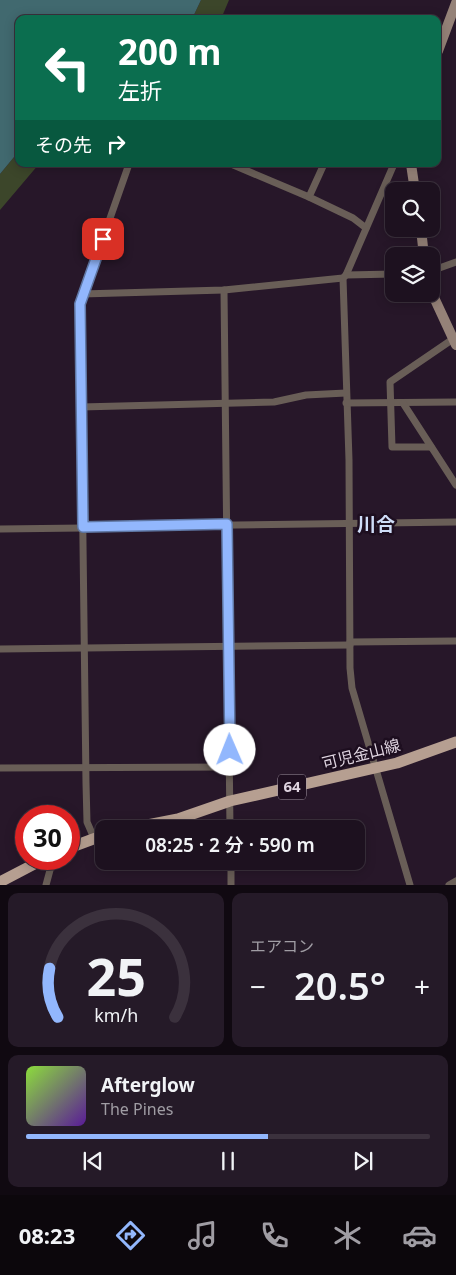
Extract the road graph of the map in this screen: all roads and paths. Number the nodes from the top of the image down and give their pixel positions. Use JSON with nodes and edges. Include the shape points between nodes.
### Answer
{"nodes":[{"id":1,"x":456,"y":3,"type":"edge"},
{"id":2,"x":441,"y":43,"type":"edge"},
{"id":3,"x":128,"y":167,"type":"edge"},
{"id":4,"x":238,"y":167,"type":"edge"},
{"id":5,"x":323,"y":167,"type":"edge"},
{"id":6,"x":393,"y":167,"type":"edge"},
{"id":7,"x":411,"y":167,"type":"edge"},
{"id":8,"x":414,"y":182,"type":"edge"},
{"id":9,"x":309,"y":197,"type":"junction"},
{"id":10,"x":366,"y":228,"type":"junction"},
{"id":11,"x":456,"y":262,"type":"edge"},
{"id":12,"x":440,"y":268,"type":"edge"},
{"id":13,"x":385,"y":275,"type":"edge"},
{"id":14,"x":344,"y":277,"type":"junction"},
{"id":15,"x":224,"y":290,"type":"junction"},
{"id":16,"x":82,"y":294,"type":"junction"},
{"id":17,"x":436,"y":302,"type":"edge"},
{"id":18,"x":455,"y":342,"type":"edge"},
{"id":19,"x":346,"y":393,"type":"junction"},
{"id":20,"x":456,"y":402,"type":"edge"},
{"id":21,"x":226,"y":403,"type":"junction"},
{"id":22,"x":346,"y":403,"type":"junction"},
{"id":23,"x":390,"y":403,"type":"junction"},
{"id":24,"x":403,"y":403,"type":"junction"},
{"id":25,"x":81,"y":407,"type":"junction"},
{"id":26,"x":431,"y":447,"type":"junction"},
{"id":27,"x":456,"y":485,"type":"edge"},
{"id":28,"x":456,"y":522,"type":"edge"},
{"id":29,"x":227,"y":524,"type":"junction"},
{"id":30,"x":348,"y":524,"type":"junction"},
{"id":31,"x":83,"y":528,"type":"junction"},
{"id":32,"x":0,"y":529,"type":"edge"},
{"id":33,"x":456,"y":641,"type":"edge"},
{"id":34,"x":350,"y":643,"type":"junction"},
{"id":35,"x":229,"y":645,"type":"junction"},
{"id":36,"x":84,"y":648,"type":"junction"},
{"id":37,"x":0,"y":649,"type":"edge"},
{"id":38,"x":456,"y":742,"type":"edge"},
{"id":39,"x":86,"y":767,"type":"junction"},
{"id":40,"x":230,"y":767,"type":"junction"},
{"id":41,"x":0,"y":768,"type":"edge"},
{"id":42,"x":375,"y":768,"type":"junction"},
{"id":43,"x":230,"y":801,"type":"junction"},
{"id":44,"x":173,"y":820,"type":"edge"},
{"id":45,"x":230,"y":820,"type":"edge"},
{"id":46,"x":95,"y":831,"type":"edge"},
{"id":47,"x":95,"y":838,"type":"edge"},
{"id":48,"x":80,"y":844,"type":"edge"},
{"id":49,"x":23,"y":870,"type":"edge"},
{"id":50,"x":50,"y":870,"type":"edge"},
{"id":51,"x":231,"y":870,"type":"edge"},
{"id":52,"x":456,"y":881,"type":"edge"},
{"id":53,"x":0,"y":882,"type":"edge"},
{"id":54,"x":46,"y":885,"type":"edge"},
{"id":55,"x":231,"y":885,"type":"edge"},
{"id":56,"x":410,"y":885,"type":"edge"},
{"id":57,"x":449,"y":885,"type":"edge"}],
"edges":[{"from":1,"to":2,"type":"street"},
{"from":3,"to":16,"type":"street"},
{"from":4,"to":9,"type":"street"},
{"from":5,"to":9,"type":"street"},
{"from":6,"to":10,"type":"street"},
{"from":7,"to":8,"type":"street"},
{"from":9,"to":10,"type":"street","via":[[353,218]]},
{"from":10,"to":14,"type":"street"},
{"from":11,"to":12,"type":"street"},
{"from":13,"to":14,"type":"street"},
{"from":14,"to":15,"type":"street"},
{"from":14,"to":19,"type":"street"},
{"from":15,"to":16,"type":"street"},
{"from":15,"to":21,"type":"street"},
{"from":16,"to":25,"type":"street"},
{"from":17,"to":18,"type":"street"},
{"from":18,"to":23,"type":"street","via":[[390,382]]},
{"from":19,"to":21,"type":"street","via":[[306,395],[274,402]]},
{"from":19,"to":22,"type":"street"},
{"from":20,"to":24,"type":"street"},
{"from":21,"to":25,"type":"street"},
{"from":21,"to":29,"type":"street"},
{"from":22,"to":23,"type":"street"},
{"from":22,"to":30,"type":"street"},
{"from":23,"to":24,"type":"street"},
{"from":23,"to":26,"type":"street","via":[[392,447]]},
{"from":24,"to":26,"type":"street"},
{"from":25,"to":31,"type":"street"},
{"from":26,"to":27,"type":"street"},
{"from":28,"to":30,"type":"street"},
{"from":29,"to":30,"type":"street"},
{"from":29,"to":31,"type":"street"},
{"from":29,"to":35,"type":"street"},
{"from":30,"to":34,"type":"street"},
{"from":31,"to":32,"type":"street"},
{"from":31,"to":36,"type":"street"},
{"from":33,"to":34,"type":"street"},
{"from":34,"to":35,"type":"street"},
{"from":34,"to":42,"type":"street","via":[[352,688]]},
{"from":35,"to":36,"type":"street"},
{"from":35,"to":40,"type":"street"},
{"from":36,"to":37,"type":"street"},
{"from":36,"to":39,"type":"street"},
{"from":38,"to":42,"type":"main road","name":"可児金山線","number":"64"},
{"from":39,"to":40,"type":"street"},
{"from":39,"to":41,"type":"street"},
{"from":39,"to":46,"type":"street","via":[[87,822]]},
{"from":40,"to":43,"type":"street"},
{"from":42,"to":43,"type":"main road","name":"可児金山線","number":"64"},
{"from":42,"to":56,"type":"street"},
{"from":43,"to":44,"type":"main road","name":"可児金山線","number":"64"},
{"from":43,"to":45,"type":"street"},
{"from":47,"to":48,"type":"main road"},
{"from":49,"to":53,"type":"main road"},
{"from":50,"to":54,"type":"street"},
{"from":51,"to":55,"type":"street"},
{"from":52,"to":57,"type":"street"}]}
